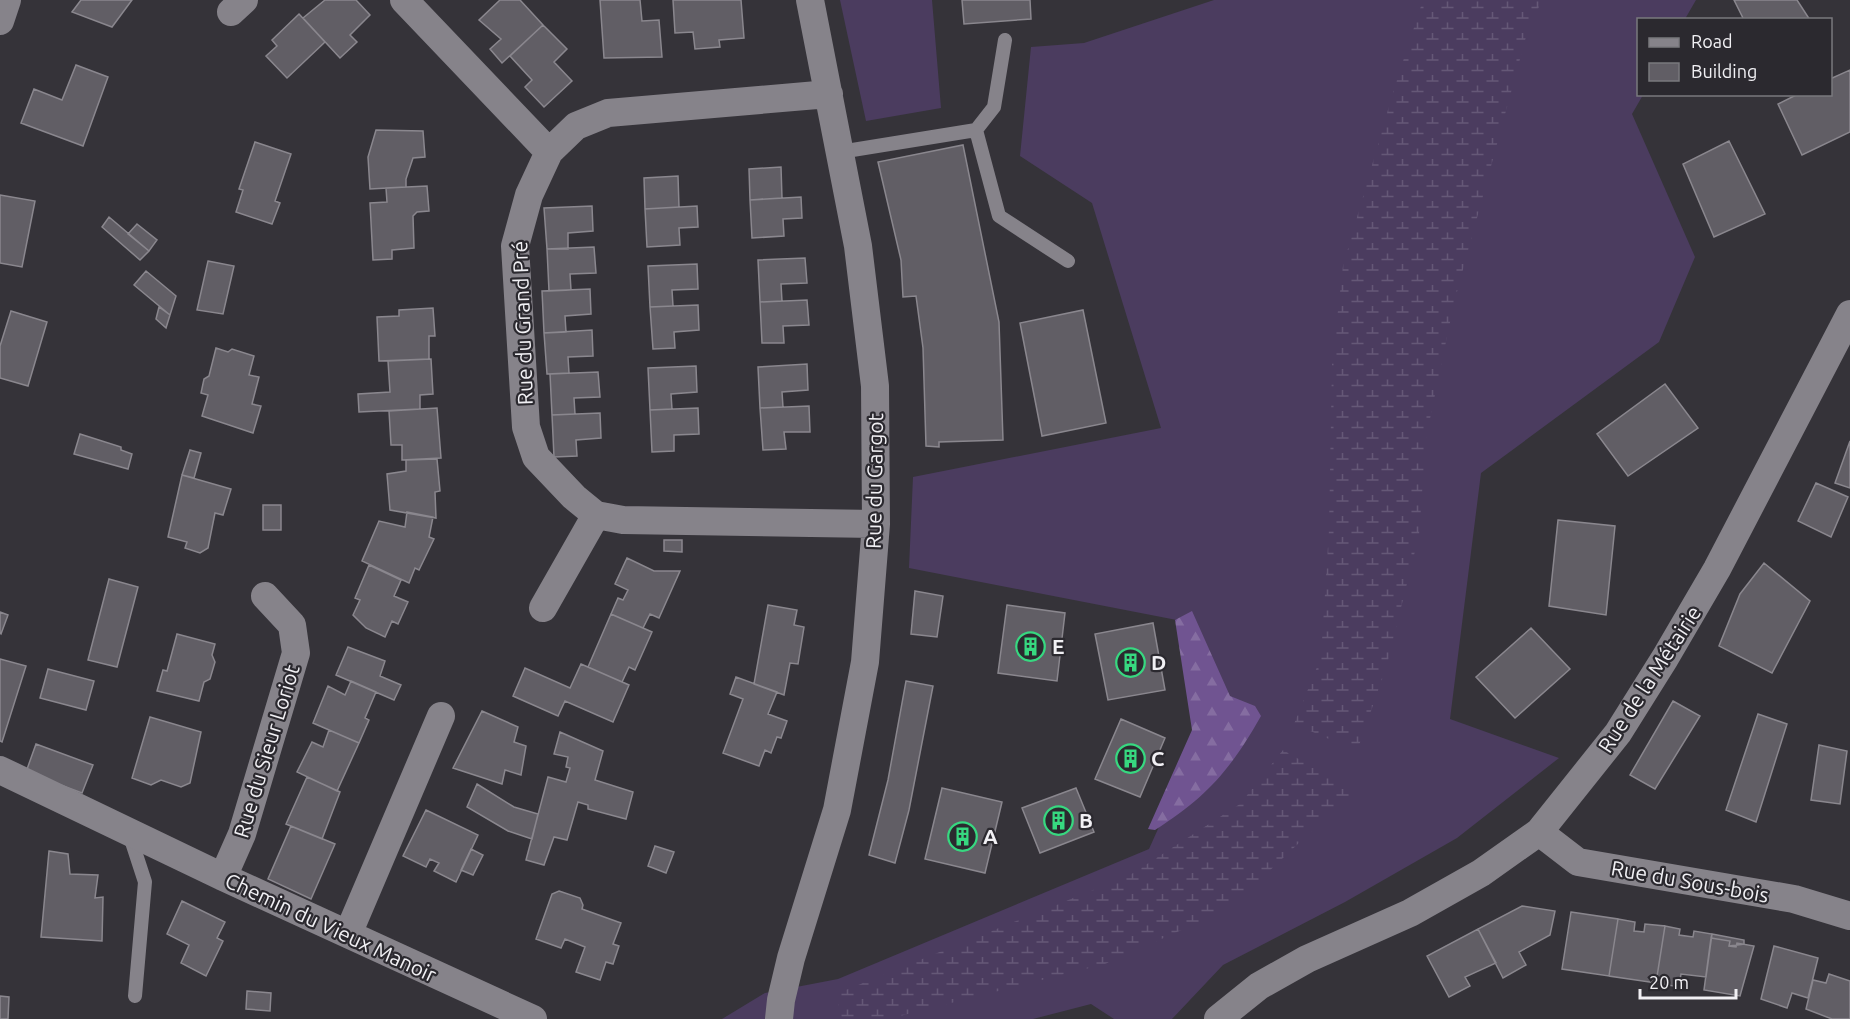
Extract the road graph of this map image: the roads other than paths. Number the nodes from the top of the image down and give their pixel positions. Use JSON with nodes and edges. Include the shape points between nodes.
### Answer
{"nodes":[{"id":1,"x":7,"y":0,"type":"edge"},
{"id":2,"x":404,"y":0,"type":"edge"},
{"id":3,"x":810,"y":0,"type":"edge"},
{"id":4,"x":0,"y":21,"type":"edge"},
{"id":5,"x":1005,"y":40,"type":"dead end"},
{"id":6,"x":829,"y":94,"type":"junction"},
{"id":7,"x":976,"y":129,"type":"junction"},
{"id":8,"x":549,"y":152,"type":"junction"},
{"id":9,"x":840,"y":152,"type":"junction"},
{"id":10,"x":1068,"y":261,"type":"dead end"},
{"id":11,"x":1850,"y":314,"type":"edge"},
{"id":12,"x":596,"y":515,"type":"junction"},
{"id":13,"x":876,"y":524,"type":"junction"},
{"id":14,"x":265,"y":596,"type":"dead end"},
{"id":15,"x":543,"y":608,"type":"dead end"},
{"id":16,"x":441,"y":716,"type":"dead end"},
{"id":17,"x":0,"y":770,"type":"edge"},
{"id":18,"x":129,"y":832,"type":"junction"},
{"id":19,"x":1539,"y":832,"type":"junction"},
{"id":20,"x":222,"y":877,"type":"junction"},
{"id":21,"x":1850,"y":916,"type":"edge"},
{"id":22,"x":348,"y":934,"type":"junction"},
{"id":23,"x":135,"y":996,"type":"dead end"},
{"id":24,"x":533,"y":1019,"type":"edge"},
{"id":25,"x":779,"y":1019,"type":"edge"},
{"id":26,"x":1218,"y":1019,"type":"edge"}],
"edges":[{"from":1,"to":4,"type":"street"},
{"from":2,"to":8,"type":"street"},
{"from":3,"to":6,"type":"street","name":"Rue du Gargot"},
{"from":5,"to":7,"type":"lane","via":[[994,106]]},
{"from":6,"to":8,"type":"street","name":"Rue du Grand Pré","via":[[608,112],[576,126]]},
{"from":6,"to":9,"type":"street","name":"Rue du Gargot"},
{"from":7,"to":9,"type":"lane"},
{"from":7,"to":10,"type":"lane","via":[[999,216]]},
{"from":8,"to":12,"type":"street","name":"Rue du Grand Pré","via":[[529,195],[515,246],[526,427],[536,457],[573,497]]},
{"from":9,"to":13,"type":"street","name":"Rue du Gargot","via":[[858,246],[875,386]]},
{"from":11,"to":19,"type":"street","name":"Rue de la Métairie","via":[[1723,558],[1665,658],[1618,733]]},
{"from":12,"to":13,"type":"street","name":"Rue du Grand Pré","via":[[623,520]]},
{"from":12,"to":15,"type":"street"},
{"from":13,"to":25,"type":"street","name":"Rue du Gargot","via":[[865,662],[837,810],[791,958]]},
{"from":14,"to":20,"type":"street","name":"Rue du Sieur Loriot","via":[[292,625],[296,653],[242,834]]},
{"from":16,"to":22,"type":"street"},
{"from":17,"to":18,"type":"street","name":"Chemin du Vieux Manoir"},
{"from":18,"to":20,"type":"street","name":"Chemin du Vieux Manoir"},
{"from":18,"to":23,"type":"lane","via":[[145,882]]},
{"from":19,"to":21,"type":"street","name":"Rue du Sous-bois","via":[[1578,862],[1794,899]]},
{"from":19,"to":26,"type":"street","name":"Rue de la Métairie","via":[[1481,873],[1410,913],[1307,959],[1259,986]]},
{"from":20,"to":22,"type":"street","name":"Chemin du Vieux Manoir"},
{"from":22,"to":24,"type":"street","name":"Chemin du Vieux Manoir"}]}
